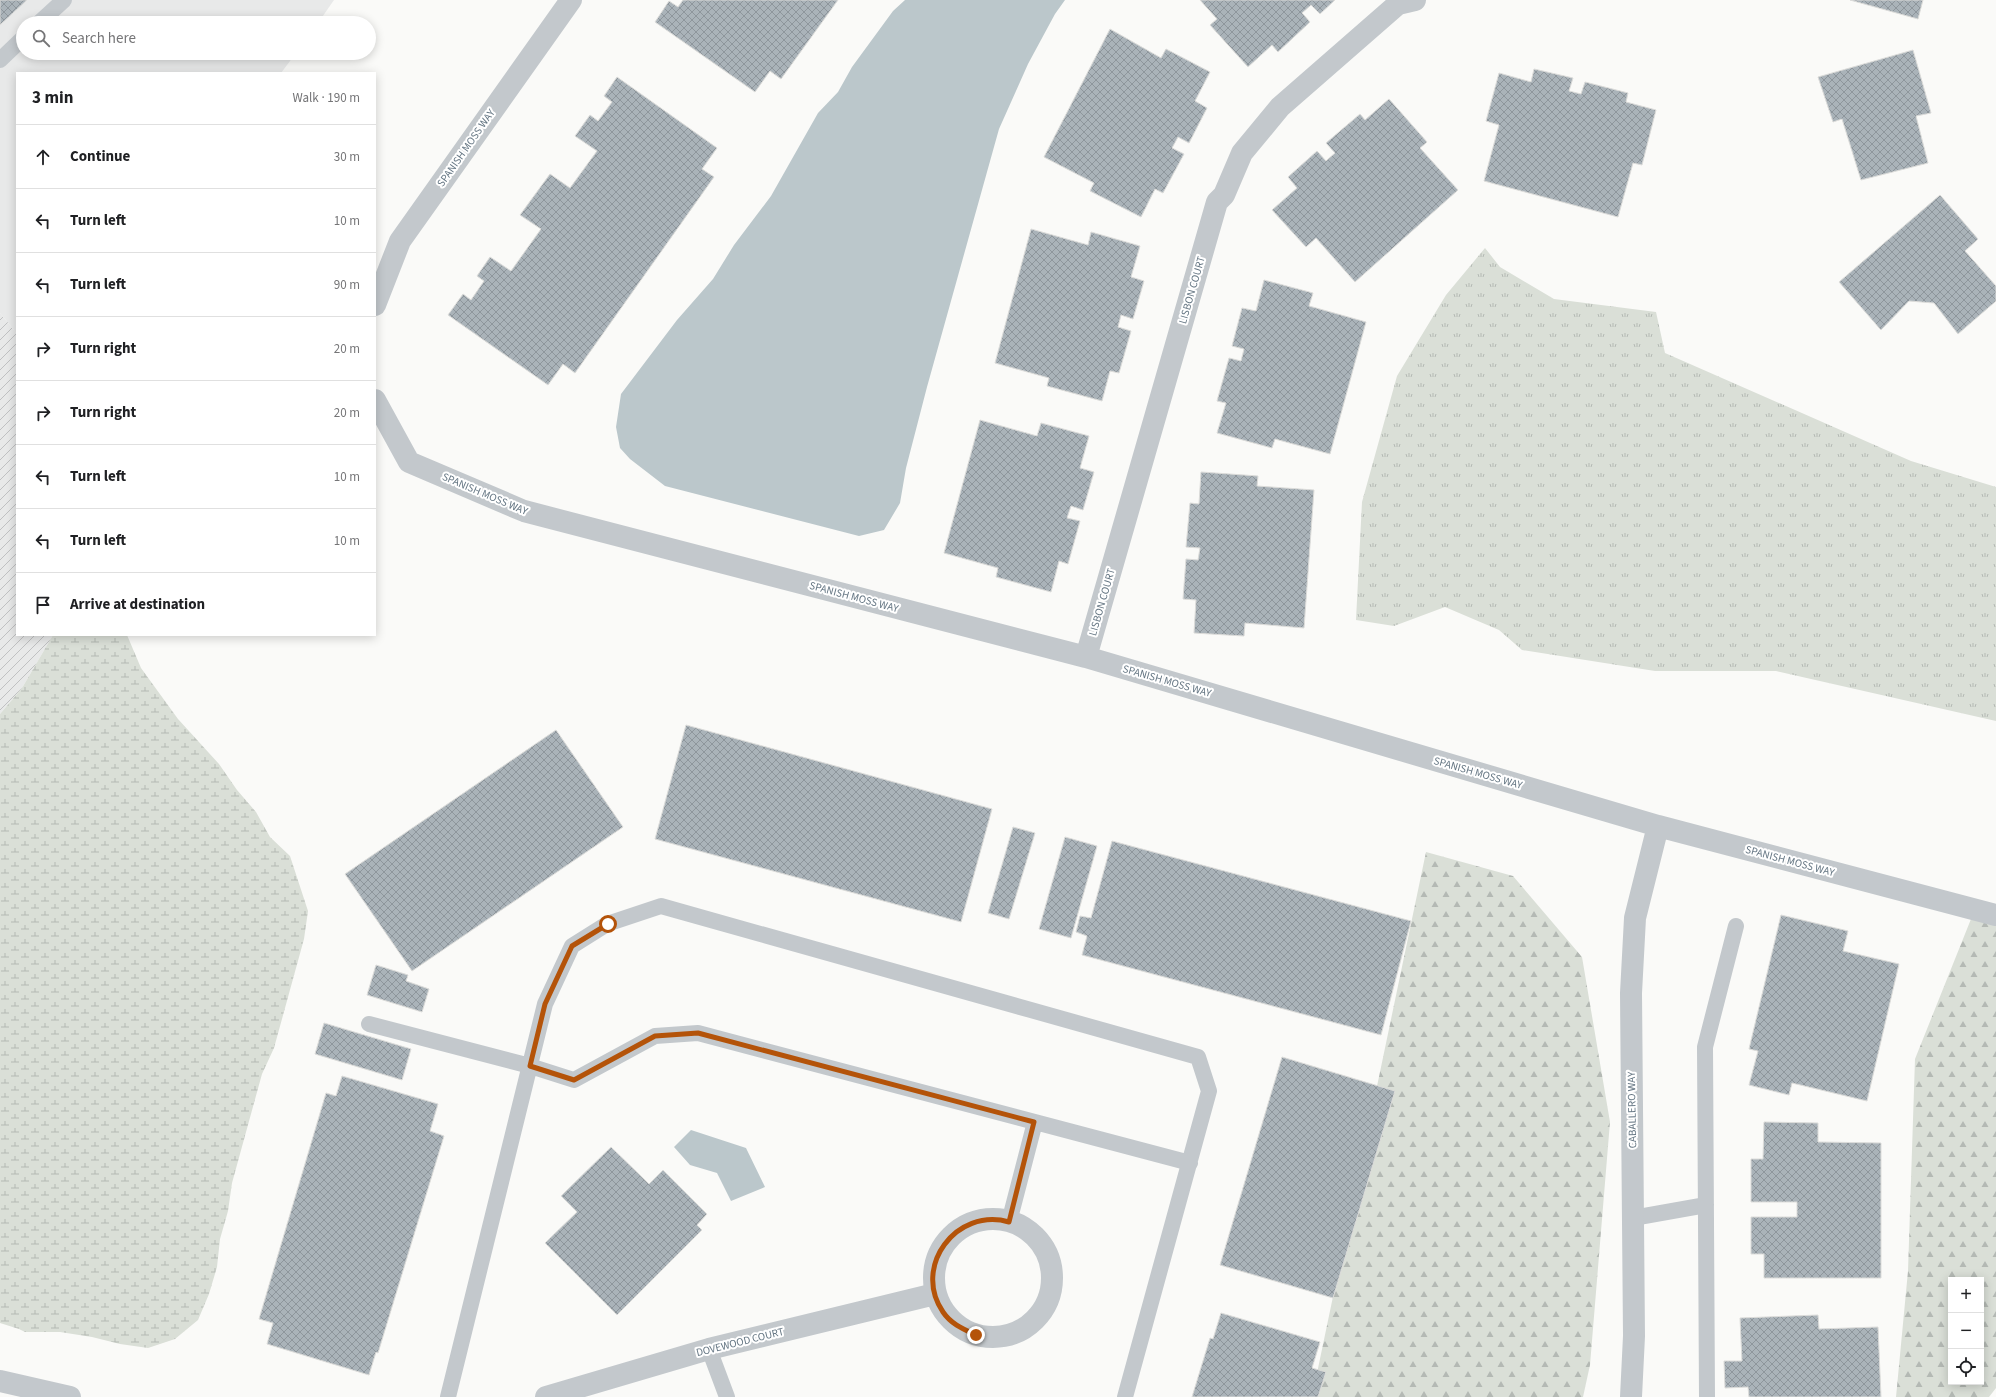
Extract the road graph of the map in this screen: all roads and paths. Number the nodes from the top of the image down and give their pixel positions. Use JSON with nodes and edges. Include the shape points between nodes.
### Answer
{"nodes":[{"id":1,"x":64,"y":0,"type":"edge"},
{"id":2,"x":571,"y":0,"type":"edge"},
{"id":3,"x":1415,"y":0,"type":"edge"},
{"id":4,"x":47,"y":16,"type":"edge"},
{"id":5,"x":16,"y":45,"type":"edge"},
{"id":6,"x":0,"y":60,"type":"edge"},
{"id":7,"x":376,"y":302,"type":"edge"},
{"id":8,"x":376,"y":402,"type":"edge"},
{"id":9,"x":1086,"y":657,"type":"junction"},
{"id":10,"x":1658,"y":826,"type":"junction"},
{"id":11,"x":1996,"y":915,"type":"edge"},
{"id":12,"x":1736,"y":926,"type":"dead end"},
{"id":13,"x":369,"y":1024,"type":"dead end"},
{"id":14,"x":530,"y":1066,"type":"junction"},
{"id":15,"x":1034,"y":1122,"type":"junction"},
{"id":16,"x":1190,"y":1162,"type":"junction"},
{"id":17,"x":1706,"y":1205,"type":"junction"},
{"id":18,"x":1633,"y":1218,"type":"junction"},
{"id":19,"x":1009,"y":1222,"type":"junction"},
{"id":20,"x":935,"y":1294,"type":"junction"},
{"id":21,"x":709,"y":1349,"type":"junction"},
{"id":22,"x":0,"y":1381,"type":"edge"},
{"id":23,"x":70,"y":1397,"type":"edge"},
{"id":24,"x":448,"y":1397,"type":"edge"},
{"id":25,"x":546,"y":1397,"type":"edge"},
{"id":26,"x":727,"y":1397,"type":"edge"},
{"id":27,"x":1125,"y":1397,"type":"edge"},
{"id":28,"x":1631,"y":1397,"type":"edge"},
{"id":29,"x":1707,"y":1397,"type":"edge"}],
"edges":[{"from":1,"to":4,"type":"lane"},
{"from":2,"to":7,"type":"street","name":"SPANISH MOSS WAY","via":[[400,241]]},
{"from":3,"to":9,"type":"street","name":"LISBON COURT","via":[[1398,4],[1280,107],[1242,153],[1224,195],[1217,202]]},
{"from":5,"to":6,"type":"lane"},
{"from":8,"to":9,"type":"street","name":"SPANISH MOSS WAY","via":[[409,462],[524,511]]},
{"from":9,"to":10,"type":"street","name":"SPANISH MOSS WAY"},
{"from":10,"to":11,"type":"street","name":"SPANISH MOSS WAY"},
{"from":10,"to":18,"type":"street","name":"CABALLERO WAY","via":[[1635,918],[1632,994]]},
{"from":12,"to":17,"type":"lane","via":[[1705,1047]]},
{"from":13,"to":14,"type":"lane"},
{"from":14,"to":15,"type":"lane","via":[[574,1080],[655,1036],[698,1033]]},
{"from":14,"to":16,"type":"lane","via":[[545,1004],[572,946],[608,924],[661,906],[1198,1057],[1209,1091]]},
{"from":14,"to":24,"type":"lane"},
{"from":15,"to":16,"type":"lane"},
{"from":15,"to":19,"type":"lane"},
{"from":16,"to":27,"type":"lane"},
{"from":17,"to":18,"type":"lane"},
{"from":17,"to":29,"type":"lane"},
{"from":18,"to":28,"type":"street","name":"CABALLERO WAY","via":[[1634,1336]]},
{"from":19,"to":20,"type":"street","via":[[999,1219],[980,1220],[962,1227],[947,1240],[937,1256],[933,1275]]},
{"from":19,"to":20,"type":"street","via":[[1034,1235],[1045,1250],[1052,1268],[1052,1288],[1045,1307],[1032,1323],[1015,1333],[996,1338],[976,1335],[958,1326],[943,1312]]},
{"from":20,"to":21,"type":"street","name":"DOVEWOOD COURT"},
{"from":21,"to":25,"type":"street","name":"DOVEWOOD COURT"},
{"from":21,"to":26,"type":"lane"},
{"from":22,"to":23,"type":"street"}]}
